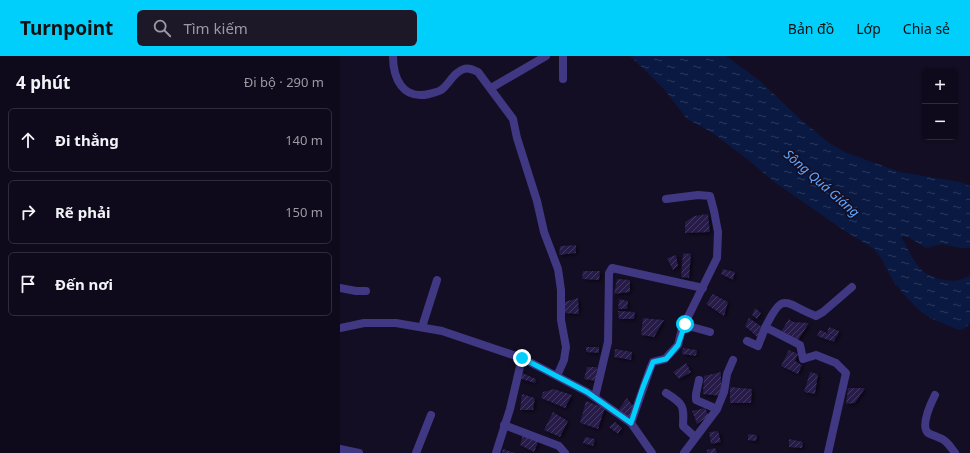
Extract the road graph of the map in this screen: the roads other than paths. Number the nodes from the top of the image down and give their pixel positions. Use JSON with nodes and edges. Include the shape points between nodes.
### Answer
{"nodes":[{"id":1,"x":393,"y":56,"type":"edge"},
{"id":2,"x":546,"y":56,"type":"edge"},
{"id":3,"x":563,"y":56,"type":"edge"},
{"id":4,"x":563,"y":79,"type":"dead end"},
{"id":5,"x":491,"y":88,"type":"junction"},
{"id":6,"x":666,"y":198,"type":"dead end"},
{"id":7,"x":437,"y":280,"type":"dead end"},
{"id":8,"x":852,"y":287,"type":"dead end"},
{"id":9,"x":340,"y":288,"type":"edge"},
{"id":10,"x":703,"y":288,"type":"junction"},
{"id":11,"x":366,"y":291,"type":"dead end"},
{"id":12,"x":685,"y":324,"type":"junction"},
{"id":13,"x":340,"y":328,"type":"edge"},
{"id":14,"x":422,"y":328,"type":"junction"},
{"id":15,"x":765,"y":328,"type":"junction"},
{"id":16,"x":710,"y":332,"type":"dead end"},
{"id":17,"x":747,"y":341,"type":"dead end"},
{"id":18,"x":522,"y":358,"type":"junction"},
{"id":19,"x":733,"y":360,"type":"dead end"},
{"id":20,"x":557,"y":376,"type":"junction"},
{"id":21,"x":699,"y":380,"type":"dead end"},
{"id":22,"x":666,"y":393,"type":"dead end"},
{"id":23,"x":935,"y":395,"type":"dead end"},
{"id":24,"x":595,"y":397,"type":"junction"},
{"id":25,"x":717,"y":409,"type":"junction"},
{"id":26,"x":432,"y":415,"type":"dead end"},
{"id":27,"x":631,"y":423,"type":"junction"},
{"id":28,"x":504,"y":425,"type":"junction"},
{"id":29,"x":695,"y":437,"type":"junction"},
{"id":30,"x":345,"y":451,"type":"edge"},
{"id":31,"x":359,"y":453,"type":"edge"},
{"id":32,"x":416,"y":453,"type":"edge"},
{"id":33,"x":496,"y":453,"type":"edge"},
{"id":34,"x":565,"y":453,"type":"edge"},
{"id":35,"x":652,"y":453,"type":"edge"},
{"id":36,"x":684,"y":453,"type":"edge"},
{"id":37,"x":828,"y":453,"type":"edge"},
{"id":38,"x":955,"y":453,"type":"edge"}],
"edges":[{"from":1,"to":5,"type":"street","via":[[393,65],[399,82],[411,95],[424,95],[440,90],[459,71],[468,68],[478,72]]},
{"from":2,"to":5,"type":"street"},
{"from":3,"to":4,"type":"street"},
{"from":5,"to":20,"type":"street","via":[[514,120],[544,232],[558,269],[561,320],[566,347]]},
{"from":6,"to":10,"type":"street","via":[[710,196],[718,232],[717,258]]},
{"from":7,"to":14,"type":"street"},
{"from":8,"to":15,"type":"street","via":[[816,316],[784,302],[774,310]]},
{"from":9,"to":11,"type":"street"},
{"from":10,"to":12,"type":"street"},
{"from":10,"to":24,"type":"street","via":[[612,268],[609,273],[608,342]]},
{"from":12,"to":16,"type":"street"},
{"from":12,"to":27,"type":"street","via":[[678,345],[666,359],[653,362]]},
{"from":13,"to":14,"type":"street","via":[[364,323],[396,323]]},
{"from":14,"to":18,"type":"street","via":[[442,331]]},
{"from":15,"to":17,"type":"street","via":[[758,346]]},
{"from":15,"to":37,"type":"street","via":[[800,346],[804,359],[816,356],[836,363],[846,373]]},
{"from":18,"to":20,"type":"street"},
{"from":18,"to":28,"type":"street"},
{"from":19,"to":25,"type":"street"},
{"from":20,"to":24,"type":"street"},
{"from":21,"to":25,"type":"street","via":[[696,400]]},
{"from":22,"to":29,"type":"street","via":[[683,407],[683,426]]},
{"from":23,"to":38,"type":"street","via":[[925,420],[925,428],[928,433],[945,441]]},
{"from":24,"to":27,"type":"street"},
{"from":25,"to":29,"type":"street"},
{"from":26,"to":32,"type":"street"},
{"from":27,"to":35,"type":"street"},
{"from":28,"to":33,"type":"street"},
{"from":28,"to":34,"type":"street","via":[[560,446]]},
{"from":29,"to":36,"type":"street"},
{"from":30,"to":31,"type":"street"}]}
